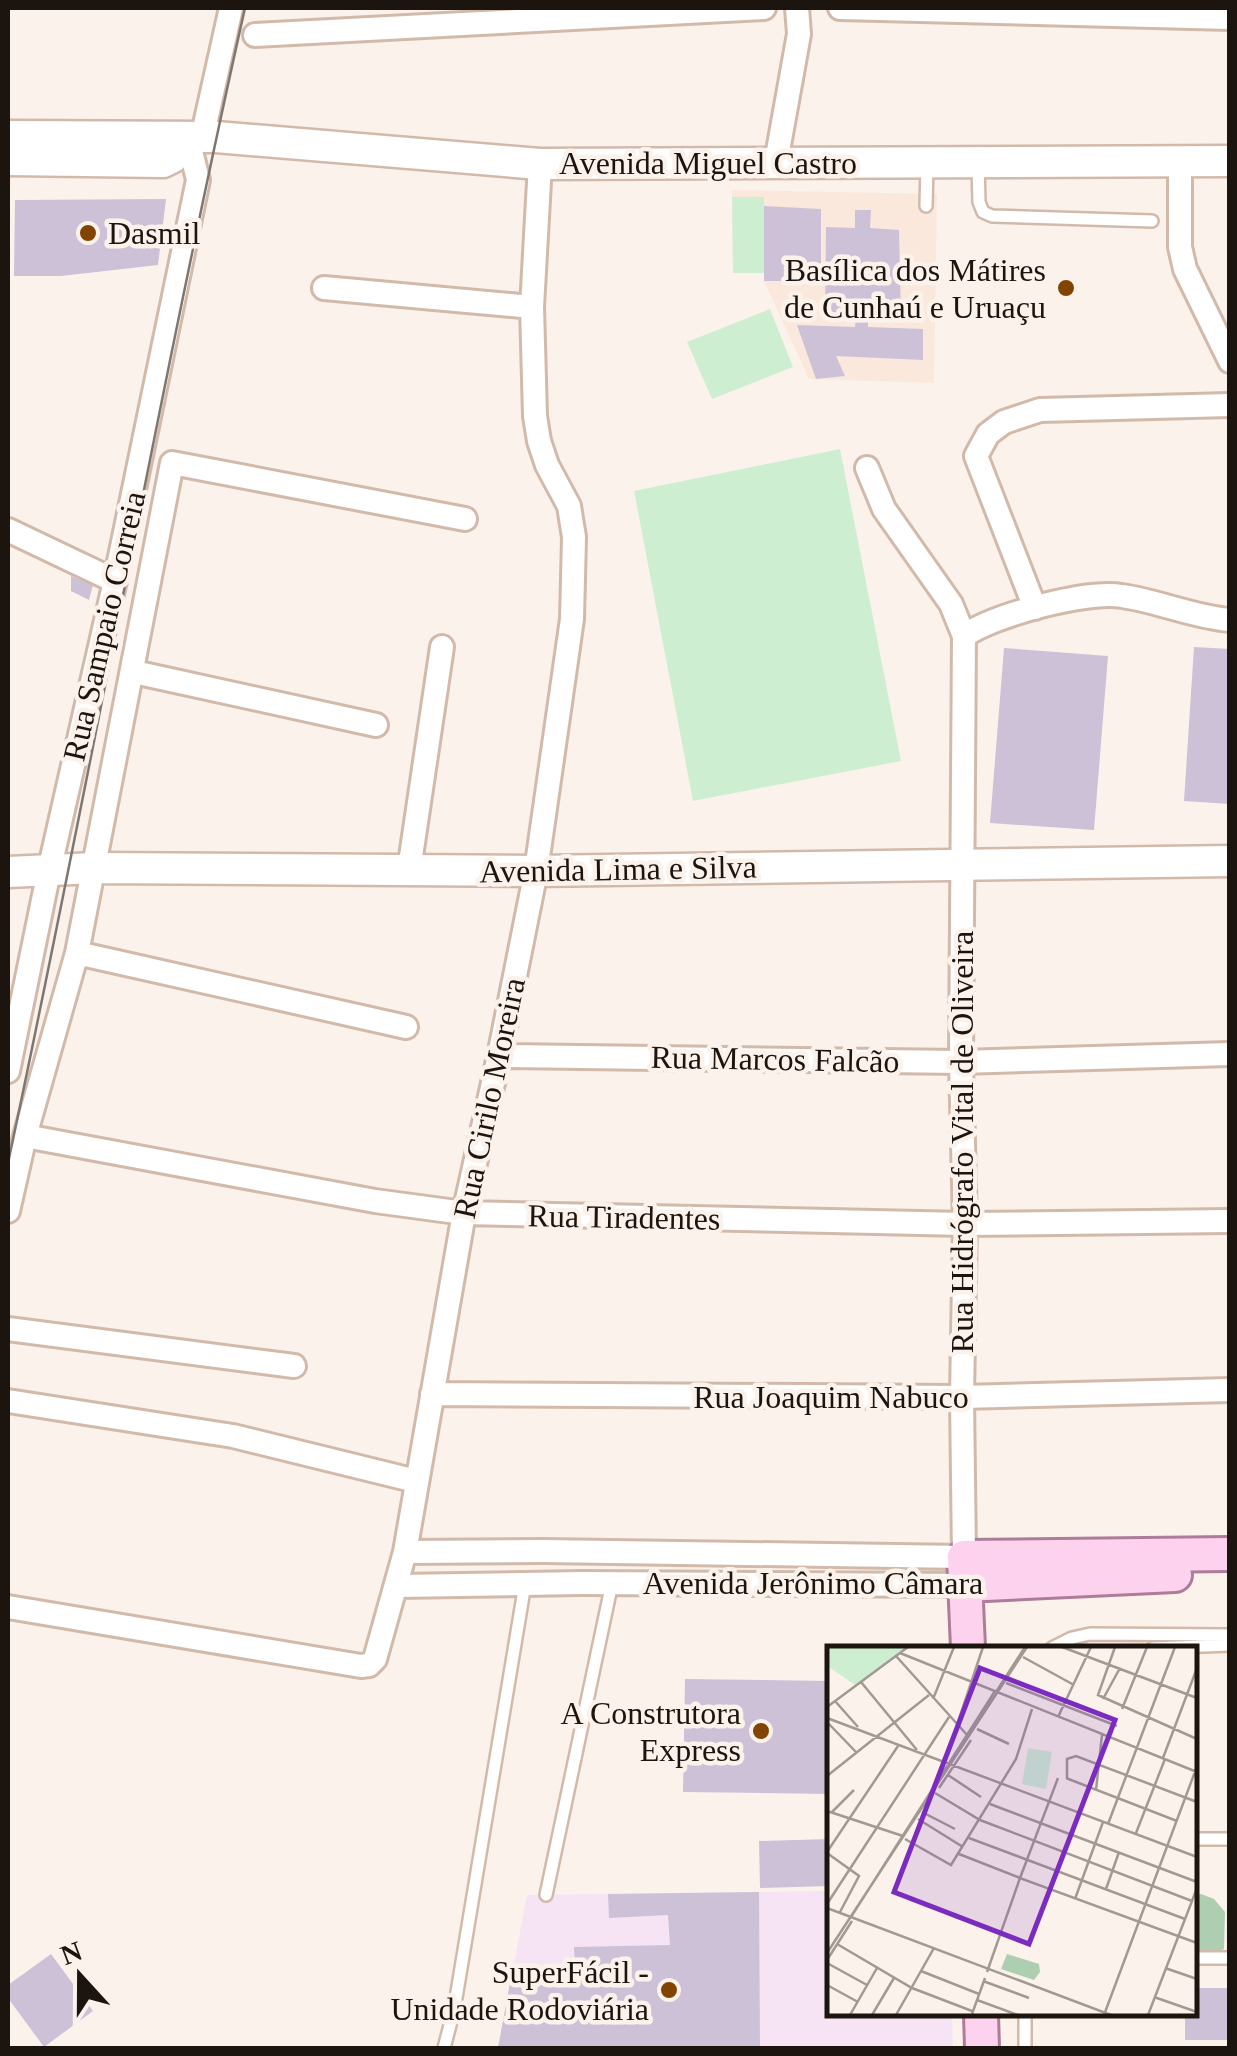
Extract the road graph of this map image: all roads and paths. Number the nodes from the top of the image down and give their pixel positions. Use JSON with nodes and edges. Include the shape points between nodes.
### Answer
{"nodes":[{"id":1,"x":231,"y":8,"type":"edge"},
{"id":2,"x":764,"y":8,"type":"edge"},
{"id":3,"x":797,"y":8,"type":"edge"},
{"id":4,"x":840,"y":8,"type":"edge"},
{"id":5,"x":957,"y":10,"type":"edge"},
{"id":6,"x":1230,"y":18,"type":"edge"},
{"id":7,"x":255,"y":34,"type":"dead end"},
{"id":8,"x":8,"y":136,"type":"edge"},
{"id":9,"x":195,"y":138,"type":"junction"},
{"id":10,"x":150,"y":153,"type":"junction"},
{"id":11,"x":8,"y":160,"type":"edge"},
{"id":12,"x":1230,"y":161,"type":"edge"},
{"id":13,"x":776,"y":162,"type":"junction"},
{"id":14,"x":927,"y":162,"type":"junction"},
{"id":15,"x":978,"y":162,"type":"junction"},
{"id":16,"x":1180,"y":162,"type":"junction"},
{"id":17,"x":540,"y":164,"type":"junction"},
{"id":18,"x":198,"y":180,"type":"junction"},
{"id":19,"x":926,"y":206,"type":"dead end"},
{"id":20,"x":1152,"y":221,"type":"dead end"},
{"id":21,"x":324,"y":288,"type":"dead end"},
{"id":22,"x":532,"y":308,"type":"junction"},
{"id":23,"x":1230,"y":361,"type":"edge"},
{"id":24,"x":1230,"y":405,"type":"edge"},
{"id":25,"x":867,"y":468,"type":"dead end"},
{"id":26,"x":465,"y":519,"type":"dead end"},
{"id":27,"x":8,"y":530,"type":"edge"},
{"id":28,"x":115,"y":580,"type":"junction"},
{"id":29,"x":1035,"y":608,"type":"junction"},
{"id":30,"x":1230,"y":620,"type":"edge"},
{"id":31,"x":964,"y":636,"type":"junction"},
{"id":32,"x":442,"y":647,"type":"dead end"},
{"id":33,"x":134,"y":672,"type":"junction"},
{"id":34,"x":376,"y":725,"type":"dead end"},
{"id":35,"x":1230,"y":861,"type":"edge"},
{"id":36,"x":964,"y":864,"type":"junction"},
{"id":37,"x":95,"y":868,"type":"junction"},
{"id":38,"x":49,"y":870,"type":"junction"},
{"id":39,"x":409,"y":870,"type":"junction"},
{"id":40,"x":536,"y":871,"type":"junction"},
{"id":41,"x":8,"y":872,"type":"edge"},
{"id":42,"x":77,"y":952,"type":"junction"},
{"id":43,"x":406,"y":1027,"type":"dead end"},
{"id":44,"x":1230,"y":1054,"type":"edge"},
{"id":45,"x":500,"y":1056,"type":"junction"},
{"id":46,"x":961,"y":1062,"type":"junction"},
{"id":47,"x":8,"y":1071,"type":"edge"},
{"id":48,"x":25,"y":1136,"type":"junction"},
{"id":49,"x":8,"y":1210,"type":"edge"},
{"id":50,"x":464,"y":1214,"type":"junction"},
{"id":51,"x":1230,"y":1221,"type":"edge"},
{"id":52,"x":966,"y":1224,"type":"junction"},
{"id":53,"x":8,"y":1329,"type":"edge"},
{"id":54,"x":294,"y":1366,"type":"dead end"},
{"id":55,"x":1230,"y":1390,"type":"edge"},
{"id":56,"x":432,"y":1394,"type":"junction"},
{"id":57,"x":962,"y":1396,"type":"junction"},
{"id":58,"x":8,"y":1401,"type":"edge"},
{"id":59,"x":416,"y":1481,"type":"junction"},
{"id":60,"x":405,"y":1552,"type":"junction"},
{"id":61,"x":1230,"y":1554,"type":"edge"},
{"id":62,"x":965,"y":1571,"type":"junction"},
{"id":63,"x":1230,"y":1575,"type":"edge"},
{"id":64,"x":612,"y":1583,"type":"junction"},
{"id":65,"x":525,"y":1584,"type":"junction"},
{"id":66,"x":397,"y":1586,"type":"junction"},
{"id":67,"x":8,"y":1607,"type":"edge"},
{"id":68,"x":1230,"y":1635,"type":"edge"},
{"id":69,"x":1230,"y":1645,"type":"edge"},
{"id":70,"x":968,"y":1646,"type":"edge"},
{"id":71,"x":1056,"y":1646,"type":"edge"},
{"id":72,"x":1197,"y":1646,"type":"edge"},
{"id":73,"x":1230,"y":1839,"type":"edge"},
{"id":74,"x":1197,"y":1840,"type":"edge"},
{"id":75,"x":546,"y":1895,"type":"dead end"},
{"id":76,"x":1197,"y":1958,"type":"edge"},
{"id":77,"x":1230,"y":1958,"type":"edge"},
{"id":78,"x":981,"y":2016,"type":"edge"},
{"id":79,"x":1025,"y":2016,"type":"edge"},
{"id":80,"x":444,"y":2048,"type":"edge"},
{"id":81,"x":982,"y":2048,"type":"edge"},
{"id":82,"x":1026,"y":2048,"type":"edge"}],
"edges":[{"from":1,"to":9,"type":"street","name":"Rua Sampaio Correia"},
{"from":2,"to":7,"type":"street"},
{"from":3,"to":13,"type":"street","via":[[799,34]]},
{"from":4,"to":5,"type":"street"},
{"from":5,"to":6,"type":"street"},
{"from":8,"to":10,"type":"main road"},
{"from":9,"to":10,"type":"main road","via":[[173,157]]},
{"from":9,"to":17,"type":"main road","name":"Avenida Miguel Castro"},
{"from":9,"to":18,"type":"street","name":"Rua Sampaio Correia"},
{"from":10,"to":11,"type":"main road"},
{"from":10,"to":18,"type":"street","via":[[188,167]]},
{"from":12,"to":16,"type":"main road","name":"Avenida Miguel Castro"},
{"from":13,"to":14,"type":"main road","name":"Avenida Miguel Castro"},
{"from":13,"to":17,"type":"main road","name":"Avenida Miguel Castro"},
{"from":14,"to":15,"type":"main road","name":"Avenida Miguel Castro"},
{"from":14,"to":19,"type":"lane"},
{"from":15,"to":16,"type":"main road","name":"Avenida Miguel Castro"},
{"from":15,"to":20,"type":"lane","via":[[979,202],[992,216]]},
{"from":16,"to":23,"type":"street","via":[[1180,247]]},
{"from":17,"to":22,"type":"street","name":"Rua Cirilo Moreira"},
{"from":18,"to":28,"type":"street","name":"Rua Sampaio Correia"},
{"from":21,"to":22,"type":"street"},
{"from":22,"to":40,"type":"street","name":"Rua Cirilo Moreira","via":[[539,441],[569,506],[574,536],[572,619]]},
{"from":24,"to":29,"type":"street","via":[[1040,410],[988,434],[976,456]]},
{"from":25,"to":31,"type":"street","via":[[884,509],[951,604]]},
{"from":26,"to":33,"type":"street","name":"Rua Sampaio Correia","via":[[172,463]]},
{"from":27,"to":28,"type":"street"},
{"from":28,"to":38,"type":"street","name":"Rua Sampaio Correia"},
{"from":29,"to":30,"type":"street","via":[[1118,595]]},
{"from":29,"to":31,"type":"street"},
{"from":31,"to":36,"type":"street","name":"Rua Hidrógrafo Vital de Oliveira"},
{"from":32,"to":39,"type":"street"},
{"from":33,"to":34,"type":"street"},
{"from":33,"to":37,"type":"street","name":"Rua Sampaio Correia"},
{"from":35,"to":36,"type":"main road","name":"Avenida Lima e Silva"},
{"from":36,"to":40,"type":"main road","name":"Avenida Lima e Silva"},
{"from":36,"to":46,"type":"street","name":"Rua Hidrógrafo Vital de Oliveira"},
{"from":37,"to":38,"type":"main road","name":"Avenida Lima e Silva"},
{"from":37,"to":39,"type":"main road","name":"Avenida Lima e Silva"},
{"from":37,"to":42,"type":"street","name":"Rua Sampaio Correia"},
{"from":38,"to":41,"type":"main road","name":"Avenida Lima e Silva"},
{"from":38,"to":47,"type":"street","name":"Rua Sampaio Correia"},
{"from":39,"to":40,"type":"main road","name":"Avenida Lima e Silva"},
{"from":40,"to":45,"type":"street","name":"Rua Cirilo Moreira"},
{"from":42,"to":43,"type":"street"},
{"from":42,"to":48,"type":"street","name":"Rua Sampaio Correia"},
{"from":44,"to":46,"type":"street","name":"Rua Marcos Falcão"},
{"from":45,"to":46,"type":"street","name":"Rua Marcos Falcão"},
{"from":45,"to":50,"type":"street","name":"Rua Cirilo Moreira"},
{"from":46,"to":52,"type":"street","name":"Rua Hidrógrafo Vital de Oliveira"},
{"from":48,"to":49,"type":"street","name":"Rua Sampaio Correia"},
{"from":48,"to":50,"type":"street","name":"Rua Tiradentes"},
{"from":50,"to":52,"type":"street","name":"Rua Tiradentes"},
{"from":50,"to":56,"type":"street","name":"Rua Cirilo Moreira"},
{"from":51,"to":52,"type":"street","name":"Rua Tiradentes"},
{"from":52,"to":57,"type":"street","name":"Rua Hidrógrafo Vital de Oliveira"},
{"from":53,"to":54,"type":"street"},
{"from":55,"to":57,"type":"street","name":"Rua Joaquim Nabuco"},
{"from":56,"to":57,"type":"street","name":"Rua Joaquim Nabuco"},
{"from":56,"to":59,"type":"street","name":"Rua Cirilo Moreira"},
{"from":57,"to":62,"type":"street","name":"Rua Hidrógrafo Vital de Oliveira"},
{"from":58,"to":59,"type":"street","via":[[233,1436]]},
{"from":59,"to":60,"type":"street","name":"Rua Cirilo Moreira"},
{"from":60,"to":62,"type":"street","name":"Avenida Jerônimo Câmara","via":[[543,1550]]},
{"from":60,"to":66,"type":"street","name":"Rua Cirilo Moreira"},
{"from":61,"to":62,"type":"main road","name":"Avenida Jerônimo Câmara"},
{"from":62,"to":63,"type":"main road","name":"Avenida Jerônimo Câmara"},
{"from":62,"to":64,"type":"street","name":"Avenida Jerônimo Câmara"},
{"from":62,"to":70,"type":"main road","name":"Rua Hidrógrafo Vital de Oliveira"},
{"from":64,"to":65,"type":"street","name":"Avenida Jerônimo Câmara"},
{"from":64,"to":75,"type":"lane"},
{"from":65,"to":66,"type":"street","name":"Avenida Jerônimo Câmara"},
{"from":65,"to":80,"type":"lane"},
{"from":66,"to":67,"type":"street","name":"Rua Cirilo Moreira","via":[[376,1659],[364,1666]]},
{"from":68,"to":71,"type":"lane","via":[[1090,1634]]},
{"from":69,"to":72,"type":"lane"},
{"from":73,"to":74,"type":"lane"},
{"from":76,"to":77,"type":"lane"},
{"from":78,"to":81,"type":"main road"},
{"from":79,"to":82,"type":"lane"}]}
